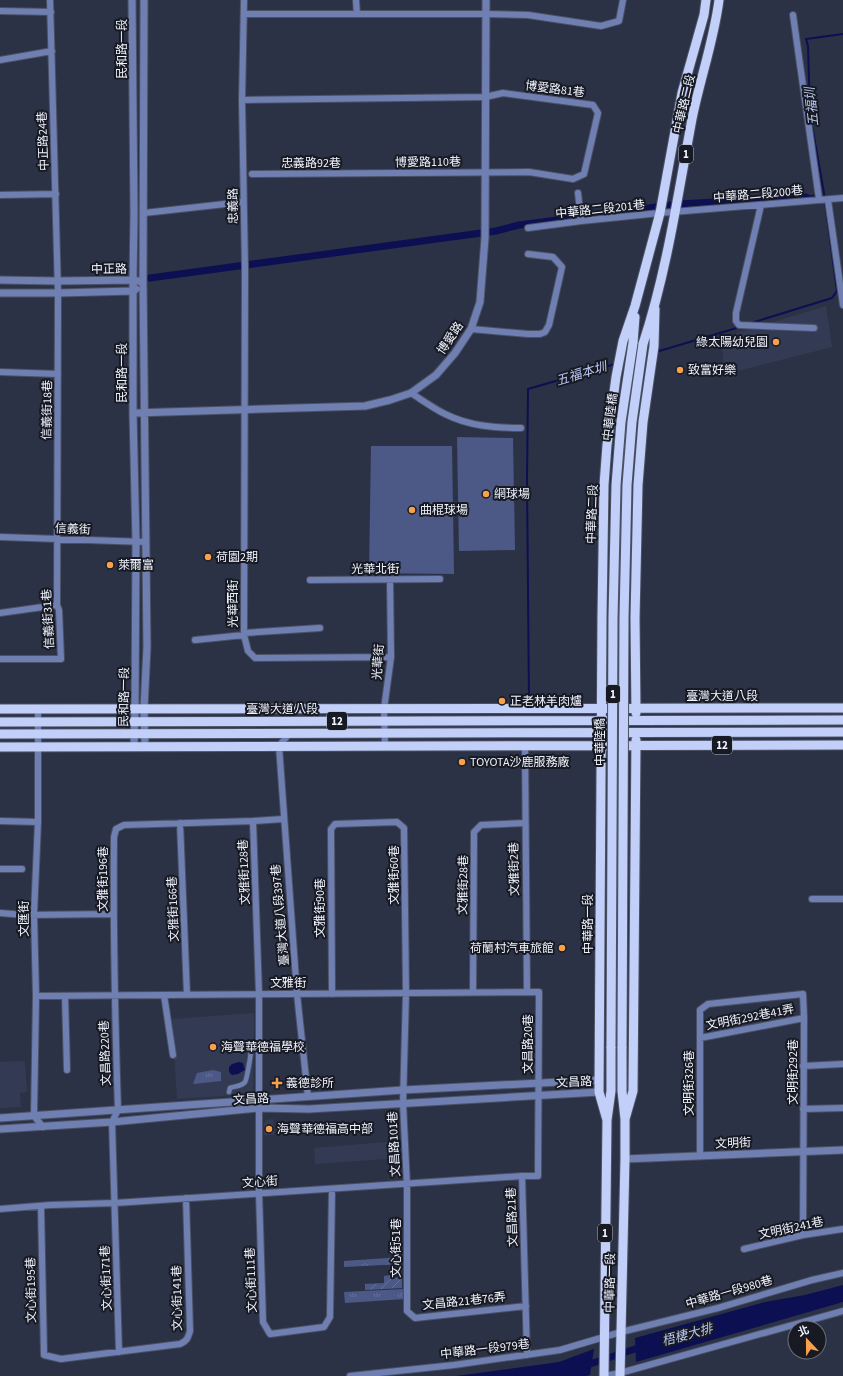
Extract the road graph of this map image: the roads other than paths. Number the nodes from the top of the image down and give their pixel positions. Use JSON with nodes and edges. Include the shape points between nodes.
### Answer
{"nodes":[{"id":1,"x":50,"y":0,"type":"edge"},
{"id":2,"x":132,"y":0,"type":"edge"},
{"id":3,"x":144,"y":0,"type":"edge"},
{"id":4,"x":244,"y":0,"type":"edge"},
{"id":5,"x":356,"y":0,"type":"edge"},
{"id":6,"x":486,"y":0,"type":"edge"},
{"id":7,"x":623,"y":0,"type":"edge"},
{"id":8,"x":706,"y":0,"type":"edge"},
{"id":9,"x":719,"y":0,"type":"edge"},
{"id":10,"x":0,"y":11,"type":"edge"},
{"id":11,"x":51,"y":12,"type":"junction"},
{"id":12,"x":244,"y":14,"type":"junction"},
{"id":13,"x":357,"y":14,"type":"junction"},
{"id":14,"x":485,"y":14,"type":"junction"},
{"id":15,"x":793,"y":15,"type":"dead end"},
{"id":16,"x":52,"y":51,"type":"junction"},
{"id":17,"x":0,"y":60,"type":"edge"},
{"id":18,"x":485,"y":97,"type":"junction"},
{"id":19,"x":242,"y":100,"type":"junction"},
{"id":20,"x":485,"y":173,"type":"junction"},
{"id":21,"x":252,"y":174,"type":"dead end"},
{"id":22,"x":370,"y":174,"type":"joint"},
{"id":23,"x":578,"y":193,"type":"dead end"},
{"id":24,"x":56,"y":194,"type":"junction"},
{"id":25,"x":0,"y":195,"type":"edge"},
{"id":26,"x":843,"y":198,"type":"edge"},
{"id":27,"x":819,"y":199,"type":"junction"},
{"id":28,"x":828,"y":200,"type":"junction"},
{"id":29,"x":244,"y":202,"type":"junction"},
{"id":30,"x":761,"y":206,"type":"junction"},
{"id":31,"x":675,"y":212,"type":"junction"},
{"id":32,"x":144,"y":213,"type":"junction"},
{"id":33,"x":660,"y":213,"type":"junction"},
{"id":34,"x":581,"y":221,"type":"junction"},
{"id":35,"x":528,"y":228,"type":"dead end"},
{"id":36,"x":528,"y":254,"type":"dead end"},
{"id":37,"x":0,"y":280,"type":"edge"},
{"id":38,"x":132,"y":280,"type":"junction"},
{"id":39,"x":57,"y":281,"type":"junction"},
{"id":40,"x":143,"y":282,"type":"junction"},
{"id":41,"x":133,"y":291,"type":"junction"},
{"id":42,"x":0,"y":292,"type":"edge"},
{"id":43,"x":58,"y":293,"type":"junction"},
{"id":44,"x":843,"y":305,"type":"edge"},
{"id":45,"x":636,"y":306,"type":"junction"},
{"id":46,"x":655,"y":309,"type":"junction"},
{"id":47,"x":814,"y":328,"type":"dead end"},
{"id":48,"x":471,"y":329,"type":"junction"},
{"id":49,"x":633,"y":343,"type":"joint"},
{"id":50,"x":644,"y":344,"type":"joint"},
{"id":51,"x":0,"y":372,"type":"edge"},
{"id":52,"x":58,"y":374,"type":"junction"},
{"id":53,"x":411,"y":393,"type":"junction"},
{"id":54,"x":244,"y":411,"type":"junction"},
{"id":55,"x":133,"y":413,"type":"junction"},
{"id":56,"x":144,"y":413,"type":"junction"},
{"id":57,"x":521,"y":428,"type":"dead end"},
{"id":58,"x":0,"y":537,"type":"edge"},
{"id":59,"x":57,"y":539,"type":"junction"},
{"id":60,"x":136,"y":542,"type":"junction"},
{"id":61,"x":146,"y":542,"type":"junction"},
{"id":62,"x":440,"y":579,"type":"dead end"},
{"id":63,"x":310,"y":580,"type":"dead end"},
{"id":64,"x":390,"y":580,"type":"junction"},
{"id":65,"x":57,"y":605,"type":"junction"},
{"id":66,"x":0,"y":613,"type":"edge"},
{"id":67,"x":320,"y":628,"type":"dead end"},
{"id":68,"x":244,"y":634,"type":"junction"},
{"id":69,"x":195,"y":640,"type":"dead end"},
{"id":70,"x":391,"y":657,"type":"junction"},
{"id":71,"x":0,"y":659,"type":"edge"},
{"id":72,"x":601,"y":708,"type":"junction"},
{"id":73,"x":636,"y":708,"type":"junction"},
{"id":74,"x":843,"y":708,"type":"edge"},
{"id":75,"x":0,"y":709,"type":"edge"},
{"id":76,"x":38,"y":709,"type":"junction"},
{"id":77,"x":140,"y":709,"type":"junction"},
{"id":78,"x":384,"y":709,"type":"junction"},
{"id":79,"x":843,"y":720,"type":"edge"},
{"id":80,"x":384,"y":721,"type":"junction"},
{"id":81,"x":0,"y":722,"type":"edge"},
{"id":82,"x":38,"y":722,"type":"junction"},
{"id":83,"x":135,"y":722,"type":"junction"},
{"id":84,"x":144,"y":722,"type":"junction"},
{"id":85,"x":601,"y":727,"type":"junction"},
{"id":86,"x":636,"y":727,"type":"junction"},
{"id":87,"x":843,"y":732,"type":"edge"},
{"id":88,"x":0,"y":734,"type":"edge"},
{"id":89,"x":38,"y":734,"type":"junction"},
{"id":90,"x":134,"y":734,"type":"junction"},
{"id":91,"x":144,"y":734,"type":"junction"},
{"id":92,"x":289,"y":734,"type":"junction"},
{"id":93,"x":384,"y":734,"type":"junction"},
{"id":94,"x":601,"y":745,"type":"junction"},
{"id":95,"x":636,"y":745,"type":"junction"},
{"id":96,"x":843,"y":745,"type":"edge"},
{"id":97,"x":0,"y":746,"type":"edge"},
{"id":98,"x":38,"y":746,"type":"junction"},
{"id":99,"x":134,"y":746,"type":"junction"},
{"id":100,"x":144,"y":746,"type":"junction"},
{"id":101,"x":278,"y":746,"type":"junction"},
{"id":102,"x":385,"y":746,"type":"junction"},
{"id":103,"x":526,"y":746,"type":"junction"},
{"id":104,"x":283,"y":819,"type":"junction"},
{"id":105,"x":0,"y":821,"type":"edge"},
{"id":106,"x":253,"y":821,"type":"junction"},
{"id":107,"x":38,"y":822,"type":"junction"},
{"id":108,"x":180,"y":823,"type":"junction"},
{"id":109,"x":525,"y":823,"type":"junction"},
{"id":110,"x":335,"y":824,"type":"joint"},
{"id":111,"x":0,"y":869,"type":"edge"},
{"id":112,"x":22,"y":869,"type":"dead end"},
{"id":113,"x":812,"y":899,"type":"dead end"},
{"id":114,"x":843,"y":899,"type":"edge"},
{"id":115,"x":0,"y":913,"type":"edge"},
{"id":116,"x":34,"y":914,"type":"junction"},
{"id":117,"x":113,"y":914,"type":"junction"},
{"id":118,"x":473,"y":992,"type":"junction"},
{"id":119,"x":527,"y":992,"type":"junction"},
{"id":120,"x":539,"y":992,"type":"joint"},
{"id":121,"x":406,"y":993,"type":"junction"},
{"id":122,"x":259,"y":994,"type":"junction"},
{"id":123,"x":298,"y":994,"type":"junction"},
{"id":124,"x":332,"y":994,"type":"junction"},
{"id":125,"x":803,"y":994,"type":"joint"},
{"id":126,"x":114,"y":995,"type":"junction"},
{"id":127,"x":164,"y":995,"type":"junction"},
{"id":128,"x":187,"y":995,"type":"junction"},
{"id":129,"x":36,"y":996,"type":"junction"},
{"id":130,"x":65,"y":996,"type":"junction"},
{"id":131,"x":804,"y":1018,"type":"junction"},
{"id":132,"x":700,"y":1038,"type":"junction"},
{"id":133,"x":611,"y":1047,"type":"joint"},
{"id":134,"x":622,"y":1047,"type":"joint"},
{"id":135,"x":251,"y":1050,"type":"dead end"},
{"id":136,"x":173,"y":1054,"type":"dead end"},
{"id":137,"x":843,"y":1064,"type":"edge"},
{"id":138,"x":803,"y":1066,"type":"junction"},
{"id":139,"x":67,"y":1070,"type":"dead end"},
{"id":140,"x":599,"y":1080,"type":"junction"},
{"id":141,"x":538,"y":1083,"type":"junction"},
{"id":142,"x":403,"y":1090,"type":"junction"},
{"id":143,"x":229,"y":1092,"type":"dead end"},
{"id":144,"x":599,"y":1092,"type":"junction"},
{"id":145,"x":539,"y":1095,"type":"junction"},
{"id":146,"x":308,"y":1097,"type":"junction"},
{"id":147,"x":260,"y":1099,"type":"junction"},
{"id":148,"x":403,"y":1103,"type":"junction"},
{"id":149,"x":259,"y":1108,"type":"junction"},
{"id":150,"x":843,"y":1108,"type":"edge"},
{"id":151,"x":803,"y":1109,"type":"junction"},
{"id":152,"x":118,"y":1110,"type":"junction"},
{"id":153,"x":34,"y":1116,"type":"junction"},
{"id":154,"x":0,"y":1118,"type":"edge"},
{"id":155,"x":625,"y":1119,"type":"junction"},
{"id":156,"x":607,"y":1120,"type":"junction"},
{"id":157,"x":112,"y":1122,"type":"junction"},
{"id":158,"x":43,"y":1127,"type":"junction"},
{"id":159,"x":0,"y":1129,"type":"edge"},
{"id":160,"x":843,"y":1150,"type":"edge"},
{"id":161,"x":803,"y":1151,"type":"junction"},
{"id":162,"x":700,"y":1155,"type":"junction"},
{"id":163,"x":625,"y":1159,"type":"junction"},
{"id":164,"x":522,"y":1176,"type":"junction"},
{"id":165,"x":407,"y":1185,"type":"junction"},
{"id":166,"x":332,"y":1189,"type":"junction"},
{"id":167,"x":259,"y":1193,"type":"junction"},
{"id":168,"x":186,"y":1198,"type":"junction"},
{"id":169,"x":115,"y":1203,"type":"junction"},
{"id":170,"x":40,"y":1207,"type":"junction"},
{"id":171,"x":0,"y":1209,"type":"edge"},
{"id":172,"x":843,"y":1229,"type":"edge"},
{"id":173,"x":803,"y":1235,"type":"junction"},
{"id":174,"x":744,"y":1250,"type":"dead end"},
{"id":175,"x":843,"y":1273,"type":"edge"},
{"id":176,"x":526,"y":1306,"type":"junction"},
{"id":177,"x":407,"y":1311,"type":"joint"},
{"id":178,"x":843,"y":1311,"type":"edge"},
{"id":179,"x":621,"y":1332,"type":"junction"},
{"id":180,"x":604,"y":1342,"type":"junction"},
{"id":181,"x":119,"y":1352,"type":"junction"},
{"id":182,"x":527,"y":1355,"type":"junction"},
{"id":183,"x":61,"y":1359,"type":"joint"},
{"id":184,"x":620,"y":1375,"type":"edge"},
{"id":185,"x":350,"y":1376,"type":"edge"},
{"id":186,"x":605,"y":1376,"type":"edge"}],
"edges":[{"from":1,"to":11,"type":"street","name":"中正路24巷"},
{"from":2,"to":38,"type":"street","name":"民和路一段"},
{"from":3,"to":32,"type":"street","name":"民和路一段"},
{"from":4,"to":12,"type":"street","name":"忠義路"},
{"from":5,"to":13,"type":"street"},
{"from":6,"to":14,"type":"street","name":"博愛路"},
{"from":7,"to":14,"type":"street","via":[[619,21],[601,26],[528,15]]},
{"from":8,"to":33,"type":"main road","name":"中華路二段","number":"1","via":[[682,93]]},
{"from":9,"to":31,"type":"main road","name":"中華路二段","number":"1","via":[[717,20],[693,116]]},
{"from":10,"to":11,"type":"street"},
{"from":11,"to":16,"type":"street","name":"中正路24巷"},
{"from":12,"to":13,"type":"street"},
{"from":12,"to":19,"type":"street","name":"忠義路"},
{"from":13,"to":14,"type":"street"},
{"from":14,"to":18,"type":"street","name":"博愛路"},
{"from":15,"to":27,"type":"street"},
{"from":16,"to":17,"type":"street"},
{"from":16,"to":24,"type":"street","name":"中正路24巷"},
{"from":18,"to":19,"type":"street"},
{"from":18,"to":20,"type":"street","name":"博愛路"},
{"from":18,"to":20,"type":"street","name":"博愛路81巷","via":[[503,94],[593,105],[598,113],[584,174],[573,179],[529,172]]},
{"from":19,"to":29,"type":"street","name":"忠義路"},
{"from":20,"to":22,"type":"street","name":"博愛路110巷"},
{"from":20,"to":48,"type":"street","name":"博愛路","via":[[485,238],[480,302]]},
{"from":21,"to":22,"type":"street","name":"忠義路92巷"},
{"from":23,"to":34,"type":"street"},
{"from":24,"to":25,"type":"street"},
{"from":24,"to":39,"type":"street","name":"中正路24巷"},
{"from":26,"to":28,"type":"street","name":"中華路二段200巷"},
{"from":27,"to":28,"type":"street","name":"中華路二段200巷"},
{"from":27,"to":30,"type":"street","name":"中華路二段200巷"},
{"from":28,"to":44,"type":"street"},
{"from":29,"to":32,"type":"street"},
{"from":29,"to":54,"type":"street","name":"忠義路"},
{"from":30,"to":31,"type":"street","name":"中華路二段200巷"},
{"from":30,"to":47,"type":"street","via":[[736,321],[739,325]]},
{"from":31,"to":33,"type":"street","name":"中華路二段201巷"},
{"from":31,"to":46,"type":"main road","name":"中華路二段","number":"1"},
{"from":32,"to":40,"type":"street","name":"民和路一段"},
{"from":33,"to":34,"type":"street","name":"中華路二段201巷"},
{"from":33,"to":45,"type":"main road","name":"中華路二段","number":"1"},
{"from":34,"to":35,"type":"street","name":"中華路二段201巷"},
{"from":36,"to":48,"type":"street","via":[[553,257],[562,267],[549,325],[545,332],[528,334]]},
{"from":37,"to":39,"type":"street","name":"中正路"},
{"from":38,"to":39,"type":"street","name":"中正路"},
{"from":38,"to":40,"type":"street","name":"中正路"},
{"from":38,"to":41,"type":"street","name":"民和路一段"},
{"from":39,"to":43,"type":"street","name":"信義街18巷"},
{"from":40,"to":41,"type":"street","name":"中正路"},
{"from":40,"to":56,"type":"street","name":"民和路一段"},
{"from":41,"to":43,"type":"street","name":"中正路"},
{"from":41,"to":55,"type":"street","name":"民和路一段"},
{"from":42,"to":43,"type":"street","name":"中正路"},
{"from":43,"to":52,"type":"street","name":"信義街18巷"},
{"from":45,"to":49,"type":"main road","name":"中華路二段","number":"1"},
{"from":45,"to":72,"type":"main road","name":"中華路二段","number":"1","via":[[623,341],[607,445]]},
{"from":46,"to":50,"type":"main road","name":"中華路二段","number":"1"},
{"from":46,"to":73,"type":"main road","name":"中華路二段","number":"1","via":[[654,346],[643,422],[638,485]]},
{"from":48,"to":53,"type":"street","name":"博愛路","via":[[436,375]]},
{"from":49,"to":133,"type":"main road","name":"中華陸橋","number":"1","bridge":true,"via":[[621,422],[616,485]]},
{"from":50,"to":134,"type":"main road","name":"中華陸橋","number":"1","bridge":true,"via":[[632,422],[627,485]]},
{"from":51,"to":52,"type":"street"},
{"from":52,"to":59,"type":"street","name":"信義街18巷"},
{"from":53,"to":54,"type":"street","name":"博愛路","via":[[364,406]]},
{"from":53,"to":57,"type":"street","via":[[445,414],[478,426]]},
{"from":54,"to":56,"type":"street","name":"博愛路"},
{"from":54,"to":68,"type":"street","name":"光華西街"},
{"from":55,"to":56,"type":"street","name":"博愛路"},
{"from":55,"to":60,"type":"street","name":"民和路一段"},
{"from":56,"to":61,"type":"street","name":"民和路一段"},
{"from":58,"to":59,"type":"street","name":"信義街"},
{"from":59,"to":60,"type":"street","name":"信義街"},
{"from":59,"to":65,"type":"street","name":"信義街31巷"},
{"from":60,"to":61,"type":"street","name":"信義街"},
{"from":60,"to":77,"type":"street","name":"民和路一段"},
{"from":61,"to":77,"type":"street","name":"民和路一段","via":[[147,647]]},
{"from":62,"to":64,"type":"street","name":"光華北街"},
{"from":63,"to":64,"type":"street","name":"光華北街"},
{"from":64,"to":70,"type":"street","name":"光華街"},
{"from":65,"to":66,"type":"street"},
{"from":65,"to":71,"type":"street","name":"信義街31巷","via":[[61,659]]},
{"from":67,"to":68,"type":"street"},
{"from":68,"to":69,"type":"street"},
{"from":68,"to":70,"type":"street","name":"光華西街","via":[[248,652],[255,658]]},
{"from":70,"to":78,"type":"street","name":"光華街"},
{"from":72,"to":73,"type":"main road","name":"臺灣大道八段","number":"12"},
{"from":72,"to":78,"type":"main road","name":"臺灣大道八段","number":"12"},
{"from":72,"to":85,"type":"main road","name":"中華路二段","number":"1"},
{"from":72,"to":86,"type":"main road","name":"臺灣大道八段","number":"12"},
{"from":73,"to":74,"type":"main road","name":"臺灣大道八段","number":"12"},
{"from":73,"to":86,"type":"main road","name":"中華路二段","number":"1"},
{"from":75,"to":76,"type":"main road","name":"臺灣大道八段","number":"12"},
{"from":76,"to":77,"type":"main road","name":"臺灣大道八段","number":"12"},
{"from":76,"to":82,"type":"street","name":"文匯街"},
{"from":77,"to":78,"type":"main road","name":"臺灣大道八段","number":"12"},
{"from":77,"to":83,"type":"street","name":"民和路一段"},
{"from":77,"to":84,"type":"street","name":"民和路一段"},
{"from":78,"to":80,"type":"street","name":"光華街"},
{"from":79,"to":86,"type":"main road","name":"臺灣大道八段","number":"12"},
{"from":80,"to":84,"type":"main road","name":"臺灣大道八段","number":"12"},
{"from":80,"to":85,"type":"main road","name":"臺灣大道八段","number":"12"},
{"from":80,"to":93,"type":"street","name":"光華街"},
{"from":81,"to":82,"type":"main road","name":"臺灣大道八段","number":"12"},
{"from":82,"to":83,"type":"main road","name":"臺灣大道八段","number":"12"},
{"from":82,"to":89,"type":"street","name":"文匯街"},
{"from":83,"to":84,"type":"main road","name":"臺灣大道八段","number":"12"},
{"from":83,"to":90,"type":"street","name":"民和路一段"},
{"from":84,"to":91,"type":"street","name":"民和路一段"},
{"from":85,"to":86,"type":"main road","name":"臺灣大道八段","number":"12"},
{"from":85,"to":93,"type":"main road","name":"臺灣大道八段","number":"12"},
{"from":85,"to":94,"type":"main road","name":"中華路一段","number":"1"},
{"from":86,"to":87,"type":"main road","name":"臺灣大道八段","number":"12"},
{"from":86,"to":94,"type":"main road","name":"臺灣大道八段","number":"12"},
{"from":86,"to":95,"type":"main road","name":"中華路一段","number":"1"},
{"from":88,"to":89,"type":"main road","name":"臺灣大道八段","number":"12"},
{"from":89,"to":90,"type":"main road","name":"臺灣大道八段","number":"12"},
{"from":89,"to":98,"type":"street","name":"文匯街"},
{"from":90,"to":91,"type":"main road","name":"臺灣大道八段","number":"12"},
{"from":90,"to":99,"type":"street","name":"民和路一段"},
{"from":91,"to":92,"type":"main road","name":"臺灣大道八段","number":"12"},
{"from":91,"to":99,"type":"main road"},
{"from":91,"to":100,"type":"street","name":"民和路一段"},
{"from":92,"to":93,"type":"main road","name":"臺灣大道八段","number":"12"},
{"from":92,"to":101,"type":"street"},
{"from":93,"to":102,"type":"street","name":"光華街"},
{"from":94,"to":95,"type":"main road","name":"臺灣大道八段","number":"12"},
{"from":94,"to":103,"type":"main road","name":"臺灣大道八段","number":"12"},
{"from":94,"to":140,"type":"main road","name":"中華路一段","number":"1"},
{"from":95,"to":96,"type":"main road","name":"臺灣大道八段","number":"12"},
{"from":95,"to":155,"type":"main road","name":"中華路一段","number":"1","via":[[633,1091]]},
{"from":97,"to":98,"type":"main road","name":"臺灣大道八段","number":"12"},
{"from":98,"to":99,"type":"main road","name":"臺灣大道八段","number":"12"},
{"from":98,"to":107,"type":"street","name":"文匯街"},
{"from":99,"to":100,"type":"main road","name":"臺灣大道八段","number":"12"},
{"from":100,"to":101,"type":"main road","name":"臺灣大道八段","number":"12"},
{"from":101,"to":102,"type":"main road","name":"臺灣大道八段","number":"12"},
{"from":101,"to":104,"type":"street","name":"臺灣大道八段397巷"},
{"from":102,"to":103,"type":"main road","name":"臺灣大道八段","number":"12"},
{"from":103,"to":109,"type":"street","name":"文雅街2巷"},
{"from":104,"to":106,"type":"street"},
{"from":104,"to":123,"type":"street","name":"臺灣大道八段397巷"},
{"from":105,"to":107,"type":"street"},
{"from":106,"to":108,"type":"street","name":"文雅街128巷"},
{"from":106,"to":122,"type":"street","name":"文雅街128巷"},
{"from":107,"to":116,"type":"street","name":"文匯街"},
{"from":108,"to":117,"type":"street","name":"文雅街196巷","via":[[124,825],[116,829]]},
{"from":108,"to":128,"type":"street","name":"文雅街166巷"},
{"from":109,"to":118,"type":"street","name":"文雅街28巷","via":[[481,825],[474,832]]},
{"from":109,"to":119,"type":"street","name":"文雅街2巷"},
{"from":110,"to":121,"type":"street","name":"文雅街60巷","via":[[396,822],[404,828]]},
{"from":110,"to":124,"type":"street","name":"文雅街90巷","via":[[331,829]]},
{"from":111,"to":112,"type":"street"},
{"from":113,"to":114,"type":"street"},
{"from":115,"to":116,"type":"street"},
{"from":116,"to":117,"type":"street"},
{"from":116,"to":129,"type":"street","name":"文匯街"},
{"from":117,"to":126,"type":"street","name":"文雅街196巷"},
{"from":118,"to":119,"type":"street","name":"文雅街"},
{"from":118,"to":121,"type":"street","name":"文雅街"},
{"from":119,"to":120,"type":"street","name":"文雅街"},
{"from":120,"to":141,"type":"street","name":"文昌路20巷"},
{"from":121,"to":124,"type":"street","name":"文雅街"},
{"from":121,"to":142,"type":"street","name":"文昌路101巷"},
{"from":122,"to":123,"type":"street","name":"文雅街"},
{"from":122,"to":128,"type":"street","name":"文雅街"},
{"from":122,"to":147,"type":"street","name":"文雅街128巷"},
{"from":123,"to":124,"type":"street","name":"文雅街"},
{"from":123,"to":146,"type":"street","name":"臺灣大道八段397巷"},
{"from":125,"to":131,"type":"street","name":"文明街292巷"},
{"from":125,"to":132,"type":"street","name":"文明街326巷","via":[[708,1004],[700,1010]]},
{"from":126,"to":127,"type":"street","name":"文雅街"},
{"from":126,"to":130,"type":"street","name":"文雅街"},
{"from":126,"to":152,"type":"street","name":"文昌路220巷"},
{"from":127,"to":128,"type":"street","name":"文雅街"},
{"from":127,"to":136,"type":"street"},
{"from":129,"to":130,"type":"street","name":"文雅街"},
{"from":129,"to":153,"type":"street","name":"文匯街"},
{"from":130,"to":139,"type":"street"},
{"from":131,"to":132,"type":"street","name":"文明街292巷41弄"},
{"from":131,"to":138,"type":"street","name":"文明街292巷"},
{"from":132,"to":162,"type":"street","name":"文明街326巷"},
{"from":133,"to":156,"type":"main road","name":"中華路一段","number":"1"},
{"from":134,"to":155,"type":"main road","name":"中華路一段","number":"1"},
{"from":135,"to":143,"type":"street","via":[[245,1082],[230,1088]]},
{"from":137,"to":138,"type":"street"},
{"from":138,"to":151,"type":"street","name":"文明街292巷"},
{"from":140,"to":141,"type":"street","name":"文昌路"},
{"from":140,"to":144,"type":"main road","name":"中華路一段","number":"1"},
{"from":141,"to":142,"type":"street","name":"文昌路"},
{"from":141,"to":145,"type":"street","name":"文昌路20巷"},
{"from":142,"to":146,"type":"street","name":"文昌路"},
{"from":142,"to":148,"type":"street","name":"文昌路101巷"},
{"from":144,"to":145,"type":"street","name":"文昌路"},
{"from":144,"to":156,"type":"main road","name":"中華路一段","number":"1"},
{"from":145,"to":148,"type":"street","name":"文昌路"},
{"from":145,"to":164,"type":"street","name":"文昌路21巷","via":[[538,1176]]},
{"from":146,"to":147,"type":"street","name":"文昌路"},
{"from":147,"to":149,"type":"street","name":"文雅街128巷"},
{"from":147,"to":152,"type":"street","name":"文昌路"},
{"from":148,"to":149,"type":"street","name":"文昌路","via":[[309,1109]]},
{"from":148,"to":165,"type":"street","name":"文昌路101巷"},
{"from":149,"to":157,"type":"street","name":"文昌路"},
{"from":149,"to":167,"type":"street","name":"文雅街128巷"},
{"from":150,"to":151,"type":"street"},
{"from":151,"to":161,"type":"street","name":"文明街292巷"},
{"from":152,"to":153,"type":"street","name":"文昌路"},
{"from":152,"to":157,"type":"street"},
{"from":153,"to":154,"type":"street","name":"文昌路"},
{"from":153,"to":158,"type":"street"},
{"from":155,"to":163,"type":"main road","name":"中華路一段","number":"1"},
{"from":156,"to":180,"type":"main road","name":"中華路一段","number":"1"},
{"from":157,"to":158,"type":"street","name":"文昌路"},
{"from":157,"to":169,"type":"street","name":"文心街171巷"},
{"from":158,"to":159,"type":"street","name":"文昌路"},
{"from":160,"to":161,"type":"street","name":"文明街"},
{"from":161,"to":162,"type":"street","name":"文明街"},
{"from":161,"to":173,"type":"street","name":"文明街292巷"},
{"from":162,"to":163,"type":"street","name":"文明街"},
{"from":163,"to":179,"type":"main road","name":"中華路一段","number":"1"},
{"from":164,"to":165,"type":"street","name":"文心街"},
{"from":164,"to":176,"type":"street","name":"文昌路21巷"},
{"from":165,"to":166,"type":"street","name":"文心街"},
{"from":165,"to":177,"type":"street","name":"文心街51巷"},
{"from":166,"to":167,"type":"street","name":"文心街"},
{"from":166,"to":167,"type":"street","name":"文心街111巷","via":[[330,1317],[324,1327],[270,1334],[264,1322]]},
{"from":167,"to":168,"type":"street","name":"文心街"},
{"from":168,"to":169,"type":"street","name":"文心街"},
{"from":168,"to":181,"type":"street","name":"文心街141巷","via":[[190,1317],[188,1337],[180,1344]]},
{"from":169,"to":170,"type":"street","name":"文心街"},
{"from":169,"to":181,"type":"street","name":"文心街171巷"},
{"from":170,"to":171,"type":"street","name":"文心街"},
{"from":170,"to":183,"type":"street","name":"文心街195巷","via":[[44,1355]]},
{"from":172,"to":173,"type":"street","name":"文明街241巷"},
{"from":173,"to":174,"type":"street","name":"文明街241巷"},
{"from":175,"to":179,"type":"street","name":"中華路一段980巷"},
{"from":176,"to":177,"type":"street","name":"文昌路21巷76弄","via":[[415,1318]]},
{"from":176,"to":182,"type":"street","name":"文昌路21巷"},
{"from":178,"to":184,"type":"street"},
{"from":179,"to":180,"type":"street","name":"中華路一段979巷"},
{"from":179,"to":184,"type":"main road","name":"中華路一段","number":"1"},
{"from":180,"to":182,"type":"street","name":"中華路一段979巷"},
{"from":180,"to":186,"type":"main road","name":"中華路一段","number":"1"},
{"from":181,"to":183,"type":"street","name":"文心街141巷"},
{"from":182,"to":185,"type":"street","name":"中華路一段979巷"},
{"from":184,"to":186,"type":"street"}]}
